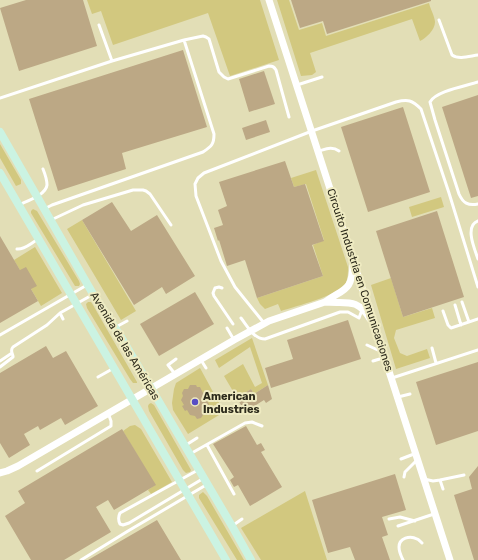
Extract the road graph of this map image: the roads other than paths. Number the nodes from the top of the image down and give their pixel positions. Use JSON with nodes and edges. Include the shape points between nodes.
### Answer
{"nodes":[{"id":1,"x":270,"y":0,"type":"edge"},
{"id":2,"x":439,"y":20,"type":"dead end"},
{"id":3,"x":99,"y":25,"type":"dead end"},
{"id":4,"x":184,"y":40,"type":"junction"},
{"id":5,"x":478,"y":54,"type":"edge"},
{"id":6,"x":112,"y":61,"type":"junction"},
{"id":7,"x":322,"y":77,"type":"dead end"},
{"id":8,"x":478,"y":82,"type":"edge"},
{"id":9,"x":297,"y":85,"type":"junction"},
{"id":10,"x":0,"y":98,"type":"edge"},
{"id":11,"x":289,"y":117,"type":"dead end"},
{"id":12,"x":312,"y":131,"type":"junction"},
{"id":13,"x":0,"y":132,"type":"edge"},
{"id":14,"x":319,"y":151,"type":"junction"},
{"id":15,"x":339,"y":151,"type":"dead end"},
{"id":16,"x":43,"y":169,"type":"dead end"},
{"id":17,"x":1,"y":176,"type":"edge"},
{"id":18,"x":37,"y":197,"type":"junction"},
{"id":19,"x":478,"y":204,"type":"edge"},
{"id":20,"x":19,"y":205,"type":"junction"},
{"id":21,"x":44,"y":209,"type":"junction"},
{"id":22,"x":51,"y":220,"type":"junction"},
{"id":23,"x":478,"y":221,"type":"edge"},
{"id":24,"x":171,"y":225,"type":"dead end"},
{"id":25,"x":38,"y":239,"type":"junction"},
{"id":26,"x":17,"y":250,"type":"dead end"},
{"id":27,"x":353,"y":257,"type":"junction"},
{"id":28,"x":478,"y":259,"type":"edge"},
{"id":29,"x":88,"y":284,"type":"junction"},
{"id":30,"x":478,"y":287,"type":"edge"},
{"id":31,"x":222,"y":288,"type":"dead end"},
{"id":32,"x":70,"y":294,"type":"junction"},
{"id":33,"x":93,"y":294,"type":"junction"},
{"id":34,"x":325,"y":302,"type":"junction"},
{"id":35,"x":462,"y":302,"type":"dead end"},
{"id":36,"x":76,"y":304,"type":"junction"},
{"id":37,"x":455,"y":305,"type":"dead end"},
{"id":38,"x":362,"y":309,"type":"junction"},
{"id":39,"x":443,"y":311,"type":"dead end"},
{"id":40,"x":60,"y":313,"type":"junction"},
{"id":41,"x":241,"y":318,"type":"dead end"},
{"id":42,"x":63,"y":319,"type":"dead end"},
{"id":43,"x":478,"y":319,"type":"edge"},
{"id":44,"x":127,"y":321,"type":"dead end"},
{"id":45,"x":469,"y":322,"type":"junction"},
{"id":46,"x":233,"y":324,"type":"dead end"},
{"id":47,"x":264,"y":324,"type":"junction"},
{"id":48,"x":461,"y":325,"type":"junction"},
{"id":49,"x":115,"y":328,"type":"junction"},
{"id":50,"x":227,"y":328,"type":"dead end"},
{"id":51,"x":251,"y":331,"type":"junction"},
{"id":52,"x":377,"y":333,"type":"junction"},
{"id":53,"x":0,"y":335,"type":"edge"},
{"id":54,"x":234,"y":340,"type":"junction"},
{"id":55,"x":367,"y":345,"type":"dead end"},
{"id":56,"x":432,"y":348,"type":"dead end"},
{"id":57,"x":478,"y":350,"type":"edge"},
{"id":58,"x":12,"y":353,"type":"junction"},
{"id":59,"x":384,"y":355,"type":"junction"},
{"id":60,"x":176,"y":359,"type":"dead end"},
{"id":61,"x":200,"y":359,"type":"junction"},
{"id":62,"x":0,"y":361,"type":"edge"},
{"id":63,"x":373,"y":361,"type":"dead end"},
{"id":64,"x":436,"y":363,"type":"junction"},
{"id":65,"x":0,"y":366,"type":"edge"},
{"id":66,"x":114,"y":368,"type":"junction"},
{"id":67,"x":206,"y":368,"type":"dead end"},
{"id":68,"x":175,"y":374,"type":"junction"},
{"id":69,"x":98,"y":377,"type":"dead end"},
{"id":70,"x":392,"y":378,"type":"junction"},
{"id":71,"x":151,"y":388,"type":"junction"},
{"id":72,"x":410,"y":394,"type":"dead end"},
{"id":73,"x":398,"y":397,"type":"junction"},
{"id":74,"x":132,"y":400,"type":"junction"},
{"id":75,"x":108,"y":413,"type":"junction"},
{"id":76,"x":262,"y":426,"type":"dead end"},
{"id":77,"x":197,"y":438,"type":"dead end"},
{"id":78,"x":185,"y":445,"type":"junction"},
{"id":79,"x":207,"y":445,"type":"junction"},
{"id":80,"x":190,"y":454,"type":"junction"},
{"id":81,"x":417,"y":456,"type":"junction"},
{"id":82,"x":401,"y":459,"type":"dead end"},
{"id":83,"x":199,"y":469,"type":"junction"},
{"id":84,"x":37,"y":471,"type":"dead end"},
{"id":85,"x":0,"y":472,"type":"edge"},
{"id":86,"x":464,"y":475,"type":"dead end"},
{"id":87,"x":404,"y":477,"type":"dead end"},
{"id":88,"x":424,"y":479,"type":"junction"},
{"id":89,"x":440,"y":480,"type":"junction"},
{"id":90,"x":179,"y":481,"type":"junction"},
{"id":91,"x":206,"y":481,"type":"junction"},
{"id":92,"x":443,"y":490,"type":"dead end"},
{"id":93,"x":186,"y":493,"type":"junction"},
{"id":94,"x":234,"y":494,"type":"dead end"},
{"id":95,"x":436,"y":514,"type":"junction"},
{"id":96,"x":388,"y":519,"type":"dead end"},
{"id":97,"x":242,"y":520,"type":"dead end"},
{"id":98,"x":415,"y":520,"type":"junction"},
{"id":99,"x":232,"y":526,"type":"junction"},
{"id":100,"x":398,"y":526,"type":"dead end"},
{"id":101,"x":422,"y":543,"type":"dead end"},
{"id":102,"x":81,"y":560,"type":"edge"},
{"id":103,"x":226,"y":560,"type":"edge"},
{"id":104,"x":251,"y":560,"type":"edge"},
{"id":105,"x":402,"y":560,"type":"edge"},
{"id":106,"x":450,"y":560,"type":"edge"}],
"edges":[{"from":1,"to":9,"type":"street","name":"Circuito Industria en Comunicaciones"},
{"from":2,"to":5,"type":"lane","via":[[452,55],[457,58]]},
{"from":3,"to":6,"type":"lane"},
{"from":4,"to":6,"type":"lane"},
{"from":4,"to":11,"type":"lane","via":[[203,36],[209,39],[219,72],[224,77],[274,67]]},
{"from":4,"to":21,"type":"lane","via":[[214,134],[214,142],[210,148]]},
{"from":6,"to":10,"type":"lane"},
{"from":7,"to":9,"type":"lane"},
{"from":8,"to":19,"type":"lane","via":[[439,94],[430,102],[458,194],[469,205]]},
{"from":9,"to":12,"type":"street","name":"Circuito Industria en Comunicaciones"},
{"from":12,"to":14,"type":"street","name":"Circuito Industria en Comunicaciones"},
{"from":12,"to":30,"type":"lane","via":[[403,100],[415,103],[421,109]]},
{"from":12,"to":47,"type":"lane","via":[[204,173],[195,184],[196,196],[221,261],[235,287]]},
{"from":13,"to":18,"type":"main road","name":"Avenida de las Américas"},
{"from":14,"to":15,"type":"lane","via":[[331,147]]},
{"from":14,"to":27,"type":"street","name":"Circuito Industria en Comunicaciones"},
{"from":16,"to":18,"type":"lane","via":[[47,186]]},
{"from":17,"to":20,"type":"main road","name":"Avenida de las Américas"},
{"from":18,"to":20,"type":"lane"},
{"from":18,"to":21,"type":"main road","name":"Avenida de las Américas"},
{"from":20,"to":25,"type":"main road","name":"Avenida de las Américas"},
{"from":21,"to":22,"type":"main road","name":"Avenida de las Américas"},
{"from":22,"to":24,"type":"lane","via":[[83,205],[133,190],[143,190],[150,194]]},
{"from":22,"to":29,"type":"main road","name":"Avenida de las Américas"},
{"from":23,"to":28,"type":"lane","via":[[472,225],[471,232]]},
{"from":25,"to":26,"type":"lane"},
{"from":25,"to":32,"type":"main road","name":"Avenida de las Américas"},
{"from":27,"to":34,"type":"street","via":[[351,280],[348,285],[344,291]]},
{"from":27,"to":52,"type":"street","name":"Circuito Industria en Comunicaciones"},
{"from":29,"to":32,"type":"lane"},
{"from":29,"to":33,"type":"main road","name":"Avenida de las Américas"},
{"from":31,"to":46,"type":"lane","via":[[215,288],[213,293]]},
{"from":32,"to":36,"type":"main road","name":"Avenida de las Américas"},
{"from":32,"to":53,"type":"lane"},
{"from":33,"to":36,"type":"lane"},
{"from":33,"to":49,"type":"main road","name":"Avenida de las Américas"},
{"from":34,"to":38,"type":"street","via":[[349,302]]},
{"from":34,"to":47,"type":"street"},
{"from":35,"to":45,"type":"lane"},
{"from":36,"to":40,"type":"lane"},
{"from":36,"to":66,"type":"main road","name":"Avenida de las Américas"},
{"from":37,"to":48,"type":"lane"},
{"from":38,"to":51,"type":"lane","via":[[359,318],[348,312],[340,312],[265,339],[258,338]]},
{"from":38,"to":52,"type":"street"},
{"from":39,"to":48,"type":"lane","via":[[449,327]]},
{"from":40,"to":42,"type":"lane"},
{"from":40,"to":58,"type":"lane","via":[[47,325],[13,347]]},
{"from":41,"to":51,"type":"lane"},
{"from":43,"to":45,"type":"lane"},
{"from":44,"to":49,"type":"lane"},
{"from":45,"to":48,"type":"lane"},
{"from":47,"to":51,"type":"street"},
{"from":49,"to":71,"type":"main road","name":"Avenida de las Américas"},
{"from":50,"to":54,"type":"lane"},
{"from":51,"to":54,"type":"street"},
{"from":52,"to":59,"type":"street","name":"Circuito Industria en Comunicaciones"},
{"from":54,"to":61,"type":"street"},
{"from":55,"to":59,"type":"lane"},
{"from":56,"to":64,"type":"lane"},
{"from":57,"to":64,"type":"lane"},
{"from":58,"to":62,"type":"lane"},
{"from":58,"to":65,"type":"lane","via":[[11,359]]},
{"from":59,"to":63,"type":"lane"},
{"from":59,"to":70,"type":"street","name":"Circuito Industria en Comunicaciones"},
{"from":60,"to":68,"type":"lane","via":[[168,364]]},
{"from":61,"to":67,"type":"lane"},
{"from":61,"to":68,"type":"street"},
{"from":64,"to":70,"type":"lane"},
{"from":66,"to":69,"type":"lane"},
{"from":66,"to":74,"type":"main road","name":"Avenida de las Américas"},
{"from":68,"to":71,"type":"street"},
{"from":70,"to":73,"type":"street","name":"Circuito Industria en Comunicaciones"},
{"from":71,"to":74,"type":"street"},
{"from":71,"to":78,"type":"main road","name":"Avenida de las Américas"},
{"from":72,"to":73,"type":"lane"},
{"from":73,"to":81,"type":"street","name":"Circuito Industria en Comunicaciones"},
{"from":74,"to":75,"type":"street"},
{"from":74,"to":90,"type":"main road","name":"Avenida de las Américas"},
{"from":75,"to":84,"type":"lane","via":[[112,423],[109,428]]},
{"from":75,"to":85,"type":"street","via":[[18,466]]},
{"from":76,"to":79,"type":"lane","via":[[252,422],[245,423]]},
{"from":77,"to":78,"type":"lane"},
{"from":78,"to":80,"type":"main road","name":"Avenida de las Américas"},
{"from":79,"to":80,"type":"lane"},
{"from":79,"to":94,"type":"lane"},
{"from":80,"to":83,"type":"main road","name":"Avenida de las Américas"},
{"from":81,"to":82,"type":"lane"},
{"from":81,"to":87,"type":"lane"},
{"from":81,"to":88,"type":"street","name":"Circuito Industria en Comunicaciones"},
{"from":83,"to":90,"type":"lane"},
{"from":83,"to":91,"type":"main road","name":"Avenida de las Américas"},
{"from":86,"to":89,"type":"lane"},
{"from":88,"to":89,"type":"lane"},
{"from":88,"to":95,"type":"street","name":"Circuito Industria en Comunicaciones"},
{"from":89,"to":92,"type":"lane"},
{"from":90,"to":93,"type":"main road","name":"Avenida de las Américas"},
{"from":90,"to":93,"type":"lane","via":[[120,513],[120,524],[129,523]]},
{"from":91,"to":93,"type":"lane"},
{"from":91,"to":93,"type":"lane"},
{"from":91,"to":99,"type":"main road","name":"Avenida de las Américas"},
{"from":93,"to":102,"type":"lane"},
{"from":93,"to":103,"type":"main road","name":"Avenida de las Américas"},
{"from":95,"to":98,"type":"lane"},
{"from":95,"to":106,"type":"street","name":"Circuito Industria en Comunicaciones"},
{"from":96,"to":98,"type":"lane","via":[[400,516]]},
{"from":97,"to":99,"type":"lane"},
{"from":98,"to":100,"type":"lane"},
{"from":99,"to":104,"type":"main road","name":"Avenida de las Américas"},
{"from":101,"to":105,"type":"lane","via":[[412,537],[401,541],[399,546]]}]}
